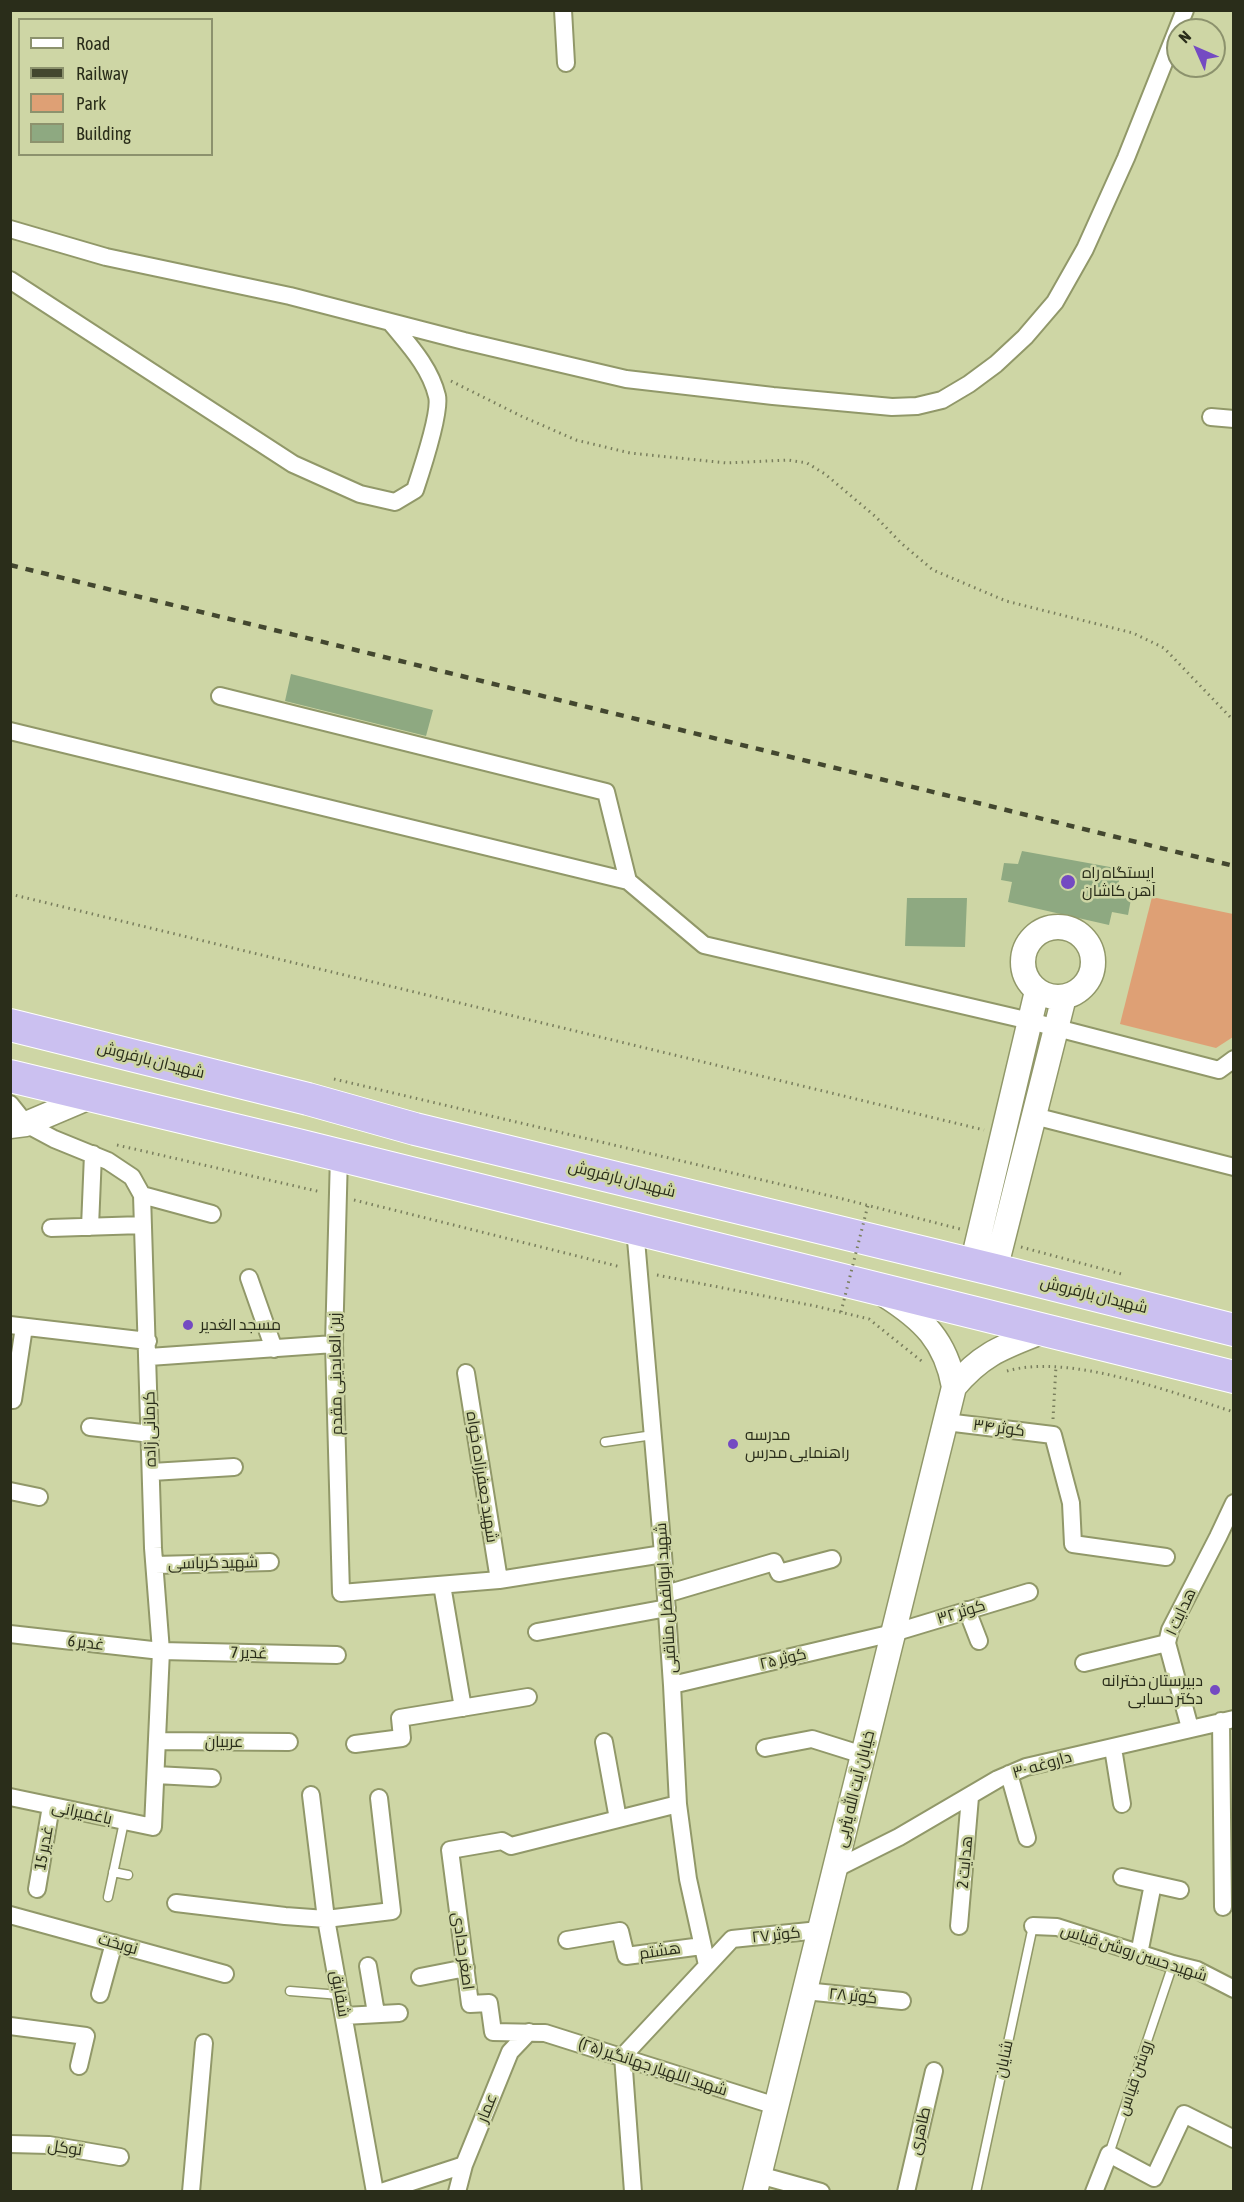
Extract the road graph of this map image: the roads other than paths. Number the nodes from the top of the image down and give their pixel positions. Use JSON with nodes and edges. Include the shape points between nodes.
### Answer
{"nodes":[{"id":1,"x":563,"y":10,"type":"edge"},
{"id":2,"x":1185,"y":10,"type":"edge"},
{"id":3,"x":567,"y":63,"type":"dead end"},
{"id":4,"x":10,"y":229,"type":"edge"},
{"id":5,"x":10,"y":280,"type":"edge"},
{"id":6,"x":391,"y":323,"type":"junction"},
{"id":7,"x":1211,"y":417,"type":"dead end"},
{"id":8,"x":1233,"y":419,"type":"edge"},
{"id":9,"x":220,"y":696,"type":"dead end"},
{"id":10,"x":10,"y":731,"type":"edge"},
{"id":11,"x":628,"y":881,"type":"junction"},
{"id":12,"x":1037,"y":991,"type":"junction"},
{"id":13,"x":1064,"y":997,"type":"junction"},
{"id":14,"x":1030,"y":1021,"type":"junction"},
{"id":15,"x":10,"y":1025,"type":"edge"},
{"id":16,"x":1056,"y":1028,"type":"junction"},
{"id":17,"x":1233,"y":1059,"type":"edge"},
{"id":18,"x":10,"y":1076,"type":"edge"},
{"id":19,"x":92,"y":1096,"type":"junction"},
{"id":20,"x":308,"y":1099,"type":"junction"},
{"id":21,"x":10,"y":1104,"type":"edge"},
{"id":22,"x":1008,"y":1109,"type":"junction"},
{"id":23,"x":1034,"y":1116,"type":"junction"},
{"id":24,"x":18,"y":1125,"type":"edge"},
{"id":25,"x":415,"y":1129,"type":"junction"},
{"id":26,"x":298,"y":1145,"type":"junction"},
{"id":27,"x":93,"y":1154,"type":"junction"},
{"id":28,"x":339,"y":1155,"type":"junction"},
{"id":29,"x":1233,"y":1167,"type":"edge"},
{"id":30,"x":401,"y":1170,"type":"junction"},
{"id":31,"x":142,"y":1195,"type":"junction"},
{"id":32,"x":212,"y":1214,"type":"dead end"},
{"id":33,"x":143,"y":1225,"type":"junction"},
{"id":34,"x":90,"y":1227,"type":"junction"},
{"id":35,"x":51,"y":1228,"type":"dead end"},
{"id":36,"x":635,"y":1228,"type":"junction"},
{"id":37,"x":990,"y":1259,"type":"junction"},
{"id":38,"x":249,"y":1278,"type":"dead end"},
{"id":39,"x":872,"y":1287,"type":"junction"},
{"id":40,"x":17,"y":1326,"type":"edge"},
{"id":41,"x":1046,"y":1330,"type":"junction"},
{"id":42,"x":1233,"y":1330,"type":"edge"},
{"id":43,"x":334,"y":1344,"type":"junction"},
{"id":44,"x":148,"y":1349,"type":"junction"},
{"id":45,"x":274,"y":1349,"type":"junction"},
{"id":46,"x":466,"y":1374,"type":"dead end"},
{"id":47,"x":1233,"y":1377,"type":"edge"},
{"id":48,"x":954,"y":1386,"type":"junction"},
{"id":49,"x":13,"y":1400,"type":"dead end"},
{"id":50,"x":946,"y":1422,"type":"junction"},
{"id":51,"x":90,"y":1427,"type":"dead end"},
{"id":52,"x":151,"y":1434,"type":"junction"},
{"id":53,"x":653,"y":1435,"type":"junction"},
{"id":54,"x":605,"y":1442,"type":"dead end"},
{"id":55,"x":234,"y":1467,"type":"dead end"},
{"id":56,"x":152,"y":1472,"type":"junction"},
{"id":57,"x":10,"y":1491,"type":"edge"},
{"id":58,"x":39,"y":1497,"type":"dead end"},
{"id":59,"x":1233,"y":1503,"type":"edge"},
{"id":60,"x":1226,"y":1540,"type":"edge"},
{"id":61,"x":663,"y":1554,"type":"junction"},
{"id":62,"x":1166,"y":1557,"type":"dead end"},
{"id":63,"x":832,"y":1559,"type":"dead end"},
{"id":64,"x":270,"y":1562,"type":"dead end"},
{"id":65,"x":155,"y":1565,"type":"junction"},
{"id":66,"x":499,"y":1580,"type":"junction"},
{"id":67,"x":442,"y":1585,"type":"junction"},
{"id":68,"x":1029,"y":1592,"type":"dead end"},
{"id":69,"x":666,"y":1601,"type":"junction"},
{"id":70,"x":967,"y":1610,"type":"junction"},
{"id":71,"x":537,"y":1632,"type":"dead end"},
{"id":72,"x":893,"y":1633,"type":"junction"},
{"id":73,"x":10,"y":1634,"type":"edge"},
{"id":74,"x":979,"y":1641,"type":"dead end"},
{"id":75,"x":1167,"y":1642,"type":"junction"},
{"id":76,"x":161,"y":1651,"type":"junction"},
{"id":77,"x":337,"y":1655,"type":"dead end"},
{"id":78,"x":1084,"y":1663,"type":"dead end"},
{"id":79,"x":672,"y":1685,"type":"junction"},
{"id":80,"x":528,"y":1697,"type":"dead end"},
{"id":81,"x":464,"y":1708,"type":"junction"},
{"id":82,"x":1227,"y":1720,"type":"edge"},
{"id":83,"x":1190,"y":1728,"type":"junction"},
{"id":84,"x":158,"y":1741,"type":"junction"},
{"id":85,"x":289,"y":1742,"type":"dead end"},
{"id":86,"x":604,"y":1742,"type":"dead end"},
{"id":87,"x":355,"y":1744,"type":"dead end"},
{"id":88,"x":765,"y":1748,"type":"dead end"},
{"id":89,"x":1113,"y":1748,"type":"junction"},
{"id":90,"x":863,"y":1755,"type":"junction"},
{"id":91,"x":1009,"y":1774,"type":"junction"},
{"id":92,"x":156,"y":1775,"type":"junction"},
{"id":93,"x":213,"y":1778,"type":"dead end"},
{"id":94,"x":311,"y":1795,"type":"dead end"},
{"id":95,"x":10,"y":1797,"type":"edge"},
{"id":96,"x":970,"y":1797,"type":"junction"},
{"id":97,"x":379,"y":1798,"type":"dead end"},
{"id":98,"x":678,"y":1804,"type":"junction"},
{"id":99,"x":1122,"y":1804,"type":"dead end"},
{"id":100,"x":51,"y":1806,"type":"junction"},
{"id":101,"x":618,"y":1819,"type":"junction"},
{"id":102,"x":124,"y":1822,"type":"junction"},
{"id":103,"x":153,"y":1827,"type":"joint"},
{"id":104,"x":1026,"y":1838,"type":"dead end"},
{"id":105,"x":835,"y":1869,"type":"junction"},
{"id":106,"x":113,"y":1872,"type":"junction"},
{"id":107,"x":128,"y":1875,"type":"dead end"},
{"id":108,"x":1122,"y":1877,"type":"dead end"},
{"id":109,"x":1153,"y":1884,"type":"junction"},
{"id":110,"x":37,"y":1889,"type":"dead end"},
{"id":111,"x":1180,"y":1890,"type":"dead end"},
{"id":112,"x":108,"y":1897,"type":"dead end"},
{"id":113,"x":176,"y":1903,"type":"dead end"},
{"id":114,"x":1223,"y":1907,"type":"dead end"},
{"id":115,"x":10,"y":1915,"type":"edge"},
{"id":116,"x":326,"y":1919,"type":"junction"},
{"id":117,"x":959,"y":1926,"type":"dead end"},
{"id":118,"x":1033,"y":1926,"type":"joint"},
{"id":119,"x":819,"y":1930,"type":"junction"},
{"id":120,"x":567,"y":1940,"type":"dead end"},
{"id":121,"x":114,"y":1943,"type":"junction"},
{"id":122,"x":702,"y":1946,"type":"junction"},
{"id":123,"x":1139,"y":1954,"type":"junction"},
{"id":124,"x":1173,"y":1964,"type":"junction"},
{"id":125,"x":707,"y":1965,"type":"junction"},
{"id":126,"x":368,"y":1966,"type":"dead end"},
{"id":127,"x":466,"y":1968,"type":"junction"},
{"id":128,"x":225,"y":1974,"type":"dead end"},
{"id":129,"x":420,"y":1977,"type":"dead end"},
{"id":130,"x":1233,"y":1989,"type":"edge"},
{"id":131,"x":290,"y":1991,"type":"dead end"},
{"id":132,"x":805,"y":1991,"type":"junction"},
{"id":133,"x":100,"y":1994,"type":"dead end"},
{"id":134,"x":340,"y":1995,"type":"junction"},
{"id":135,"x":902,"y":2001,"type":"dead end"},
{"id":136,"x":376,"y":2013,"type":"junction"},
{"id":137,"x":399,"y":2013,"type":"dead end"},
{"id":138,"x":344,"y":2016,"type":"junction"},
{"id":139,"x":10,"y":2026,"type":"edge"},
{"id":140,"x":529,"y":2032,"type":"junction"},
{"id":141,"x":204,"y":2043,"type":"dead end"},
{"id":142,"x":623,"y":2056,"type":"junction"},
{"id":143,"x":79,"y":2066,"type":"dead end"},
{"id":144,"x":934,"y":2071,"type":"dead end"},
{"id":145,"x":776,"y":2106,"type":"junction"},
{"id":146,"x":1233,"y":2139,"type":"edge"},
{"id":147,"x":10,"y":2144,"type":"edge"},
{"id":148,"x":1109,"y":2154,"type":"junction"},
{"id":149,"x":120,"y":2157,"type":"dead end"},
{"id":150,"x":464,"y":2166,"type":"junction"},
{"id":151,"x":757,"y":2183,"type":"edge"},
{"id":152,"x":190,"y":2192,"type":"edge"},
{"id":153,"x":375,"y":2192,"type":"edge"},
{"id":154,"x":381,"y":2192,"type":"edge"},
{"id":155,"x":457,"y":2192,"type":"edge"},
{"id":156,"x":633,"y":2192,"type":"edge"},
{"id":157,"x":821,"y":2192,"type":"edge"},
{"id":158,"x":906,"y":2192,"type":"edge"},
{"id":159,"x":976,"y":2192,"type":"edge"},
{"id":160,"x":1094,"y":2192,"type":"edge"}],
"edges":[{"from":1,"to":3,"type":"street"},
{"from":2,"to":6,"type":"street","via":[[1085,249],[1054,302],[996,364],[942,400],[892,407],[626,379]]},
{"from":4,"to":6,"type":"street","via":[[106,257],[290,296]]},
{"from":5,"to":6,"type":"street","via":[[293,464],[360,494],[395,502],[415,490],[438,399],[425,366]]},
{"from":7,"to":8,"type":"street"},
{"from":9,"to":11,"type":"street","via":[[606,792]]},
{"from":10,"to":11,"type":"street"},
{"from":11,"to":14,"type":"street","via":[[704,945]]},
{"from":12,"to":13,"type":"main road","via":[[1051,998]]},
{"from":12,"to":13,"type":"main road","via":[[1024,975],[1024,951],[1040,932],[1063,927],[1073,930],[1089,945],[1093,967],[1083,987]]},
{"from":12,"to":14,"type":"main road"},
{"from":13,"to":16,"type":"main road"},
{"from":14,"to":16,"type":"street"},
{"from":14,"to":22,"type":"main road"},
{"from":15,"to":20,"type":"highway","name":"شهیدان بارفروش"},
{"from":16,"to":17,"type":"street","via":[[1219,1070]]},
{"from":16,"to":23,"type":"main road"},
{"from":18,"to":19,"type":"highway"},
{"from":19,"to":24,"type":"main road"},
{"from":19,"to":26,"type":"highway"},
{"from":20,"to":25,"type":"highway","name":"شهیدان بارفروش"},
{"from":20,"to":26,"type":"highway","via":[[315,1110],[315,1124],[309,1137]]},
{"from":21,"to":24,"type":"street"},
{"from":22,"to":23,"type":"main road"},
{"from":22,"to":37,"type":"main road","via":[[979,1235]]},
{"from":23,"to":29,"type":"street"},
{"from":23,"to":37,"type":"main road"},
{"from":24,"to":27,"type":"street"},
{"from":25,"to":30,"type":"highway","via":[[403,1135],[396,1146],[395,1159]]},
{"from":25,"to":37,"type":"highway","name":"شهیدان بارفروش"},
{"from":26,"to":28,"type":"highway"},
{"from":27,"to":31,"type":"street","via":[[132,1177]]},
{"from":27,"to":34,"type":"street"},
{"from":28,"to":30,"type":"highway"},
{"from":28,"to":43,"type":"street","name":"زین العابدینی مقدم"},
{"from":30,"to":36,"type":"highway"},
{"from":31,"to":32,"type":"street"},
{"from":31,"to":33,"type":"street","name":"کرمانی زاده"},
{"from":33,"to":34,"type":"street"},
{"from":33,"to":44,"type":"street","name":"کرمانی زاده"},
{"from":34,"to":35,"type":"street"},
{"from":36,"to":39,"type":"highway"},
{"from":36,"to":53,"type":"street","name":"شهید ابوالفضل مناقبی"},
{"from":37,"to":42,"type":"highway","name":"شهیدان بارفروش"},
{"from":38,"to":45,"type":"street"},
{"from":39,"to":41,"type":"highway"},
{"from":39,"to":48,"type":"main road","via":[[926,1326],[950,1364]]},
{"from":40,"to":44,"type":"street"},
{"from":40,"to":49,"type":"street"},
{"from":41,"to":47,"type":"highway"},
{"from":41,"to":48,"type":"main road","via":[[1000,1348],[969,1368]]},
{"from":43,"to":45,"type":"street"},
{"from":43,"to":67,"type":"street","name":"زین العابدینی مقدم","via":[[341,1593]]},
{"from":44,"to":45,"type":"street"},
{"from":44,"to":52,"type":"street","name":"کرمانی زاده"},
{"from":46,"to":66,"type":"street","name":"شهید جعفرزاده خواه"},
{"from":48,"to":50,"type":"main road","name":"خیابان آیت الله یثربی"},
{"from":50,"to":62,"type":"street","name":"کوثر ۳۴","via":[[1053,1435],[1071,1503],[1072,1544]]},
{"from":50,"to":72,"type":"main road","name":"خیابان آیت الله یثربی"},
{"from":51,"to":52,"type":"street"},
{"from":52,"to":56,"type":"street","name":"کرمانی زاده"},
{"from":53,"to":54,"type":"lane"},
{"from":53,"to":61,"type":"street","name":"شهید ابوالفضل مناقبی"},
{"from":55,"to":56,"type":"street"},
{"from":56,"to":65,"type":"street","name":"کرمانی زاده"},
{"from":57,"to":58,"type":"street"},
{"from":59,"to":60,"type":"street","name":"هدایت ۱"},
{"from":60,"to":75,"type":"street","name":"هدایت ۱","via":[[1170,1630]]},
{"from":61,"to":66,"type":"street"},
{"from":61,"to":69,"type":"street","name":"شهید ابوالفضل مناقبی"},
{"from":63,"to":69,"type":"street","via":[[779,1572],[774,1562]]},
{"from":64,"to":65,"type":"street","name":"شهید کرباسی"},
{"from":65,"to":76,"type":"street","name":"کرمانی زاده"},
{"from":66,"to":67,"type":"street"},
{"from":67,"to":81,"type":"street"},
{"from":68,"to":70,"type":"street","name":"کوثر ۳۲"},
{"from":69,"to":71,"type":"street"},
{"from":69,"to":79,"type":"street","name":"شهید ابوالفضل مناقبی"},
{"from":70,"to":72,"type":"street","name":"کوثر ۳۲"},
{"from":70,"to":74,"type":"street"},
{"from":72,"to":79,"type":"street","name":"کوثر ۲۵"},
{"from":72,"to":90,"type":"main road","name":"خیابان آیت الله یثربی"},
{"from":73,"to":76,"type":"street","name":"غدیر 6"},
{"from":75,"to":78,"type":"street"},
{"from":75,"to":83,"type":"street","name":"هدایت ۱"},
{"from":76,"to":77,"type":"street","name":"غدیر 7"},
{"from":76,"to":84,"type":"street","name":"کرمانی زاده"},
{"from":79,"to":98,"type":"street","name":"شهید ابوالفضل مناقبی"},
{"from":80,"to":81,"type":"street"},
{"from":81,"to":87,"type":"street","via":[[400,1719],[402,1738]]},
{"from":82,"to":83,"type":"street","name":"داروغه ۳۰"},
{"from":82,"to":114,"type":"street"},
{"from":83,"to":89,"type":"street","name":"داروغه ۳۰"},
{"from":84,"to":85,"type":"street","name":"عربیان"},
{"from":84,"to":92,"type":"street","name":"کرمانی زاده"},
{"from":86,"to":101,"type":"street"},
{"from":88,"to":90,"type":"street","via":[[812,1739]]},
{"from":89,"to":91,"type":"street","name":"داروغه ۳۰","via":[[1051,1760]]},
{"from":89,"to":99,"type":"street"},
{"from":90,"to":105,"type":"main road","name":"خیابان آیت الله یثربی"},
{"from":91,"to":96,"type":"street","name":"داروغه ۳۰"},
{"from":91,"to":104,"type":"street"},
{"from":92,"to":93,"type":"street"},
{"from":92,"to":103,"type":"street","name":"کرمانی زاده"},
{"from":94,"to":116,"type":"street","name":"شقایق"},
{"from":95,"to":100,"type":"street","name":"باغمیرانی"},
{"from":96,"to":105,"type":"street","name":"داروغه ۳۰"},
{"from":96,"to":117,"type":"street","name":"هدایت 2"},
{"from":97,"to":116,"type":"street","via":[[392,1911]]},
{"from":98,"to":101,"type":"street"},
{"from":98,"to":122,"type":"street","name":"شهید ابوالفضل مناقبی"},
{"from":100,"to":102,"type":"street","name":"باغمیرانی"},
{"from":100,"to":110,"type":"street","name":"غدیر 15"},
{"from":101,"to":127,"type":"street","name":"اصغر حدادی","via":[[511,1846],[502,1841],[450,1850]]},
{"from":102,"to":103,"type":"street","name":"باغمیرانی"},
{"from":102,"to":106,"type":"lane"},
{"from":105,"to":119,"type":"main road","name":"خیابان آیت الله یثربی"},
{"from":106,"to":107,"type":"lane"},
{"from":106,"to":112,"type":"lane"},
{"from":108,"to":109,"type":"street"},
{"from":109,"to":111,"type":"street"},
{"from":109,"to":123,"type":"street"},
{"from":113,"to":116,"type":"street"},
{"from":115,"to":121,"type":"street","name":"نوبخت"},
{"from":116,"to":134,"type":"street","name":"شقایق"},
{"from":118,"to":123,"type":"street","name":"شهید حسن روشن قیاس","via":[[1057,1927]]},
{"from":118,"to":159,"type":"lane","name":"شایان"},
{"from":119,"to":125,"type":"street","name":"کوثر ۲۷","via":[[732,1939]]},
{"from":119,"to":132,"type":"main road","name":"خیابان آیت الله یثربی"},
{"from":120,"to":122,"type":"street","name":"هشتم","via":[[620,1931],[626,1956]]},
{"from":121,"to":128,"type":"street","name":"نوبخت"},
{"from":121,"to":133,"type":"street"},
{"from":122,"to":125,"type":"street","name":"شهید ابوالفضل مناقبی"},
{"from":123,"to":124,"type":"street","name":"شهید حسن روشن قیاس"},
{"from":124,"to":130,"type":"street","name":"شهید حسن روشن قیاس","via":[[1197,1970]]},
{"from":124,"to":148,"type":"lane","name":"روشن قیاس"},
{"from":125,"to":142,"type":"street","name":"کوثر ۲۷"},
{"from":126,"to":136,"type":"street"},
{"from":127,"to":129,"type":"street"},
{"from":127,"to":140,"type":"street","name":"اصغر حدادی","via":[[470,2004],[489,2003],[493,2032]]},
{"from":131,"to":134,"type":"lane"},
{"from":132,"to":135,"type":"street","name":"کوثر ۲۸"},
{"from":132,"to":145,"type":"main road","name":"خیابان آیت الله یثربی"},
{"from":134,"to":138,"type":"street","name":"شقایق"},
{"from":136,"to":137,"type":"street"},
{"from":136,"to":138,"type":"street"},
{"from":138,"to":153,"type":"street","name":"شقایق"},
{"from":139,"to":143,"type":"street","via":[[86,2036]]},
{"from":140,"to":142,"type":"street","name":"شهید اللهیار جهانگیر (۲۵)"},
{"from":140,"to":150,"type":"street","name":"عمار","via":[[510,2052]]},
{"from":141,"to":152,"type":"street"},
{"from":142,"to":145,"type":"street","name":"شهید اللهیار جهانگیر (۲۵)"},
{"from":142,"to":156,"type":"street"},
{"from":144,"to":158,"type":"street","name":"طاهری"},
{"from":145,"to":151,"type":"main road","name":"خیابان آیت الله یثربی"},
{"from":146,"to":148,"type":"street","via":[[1184,2114],[1154,2178]]},
{"from":147,"to":149,"type":"street","name":"توکل","via":[[49,2145]]},
{"from":148,"to":160,"type":"street","name":"روشن قیاس"},
{"from":150,"to":154,"type":"street"},
{"from":150,"to":155,"type":"street","name":"عمار"},
{"from":151,"to":157,"type":"street"}]}
